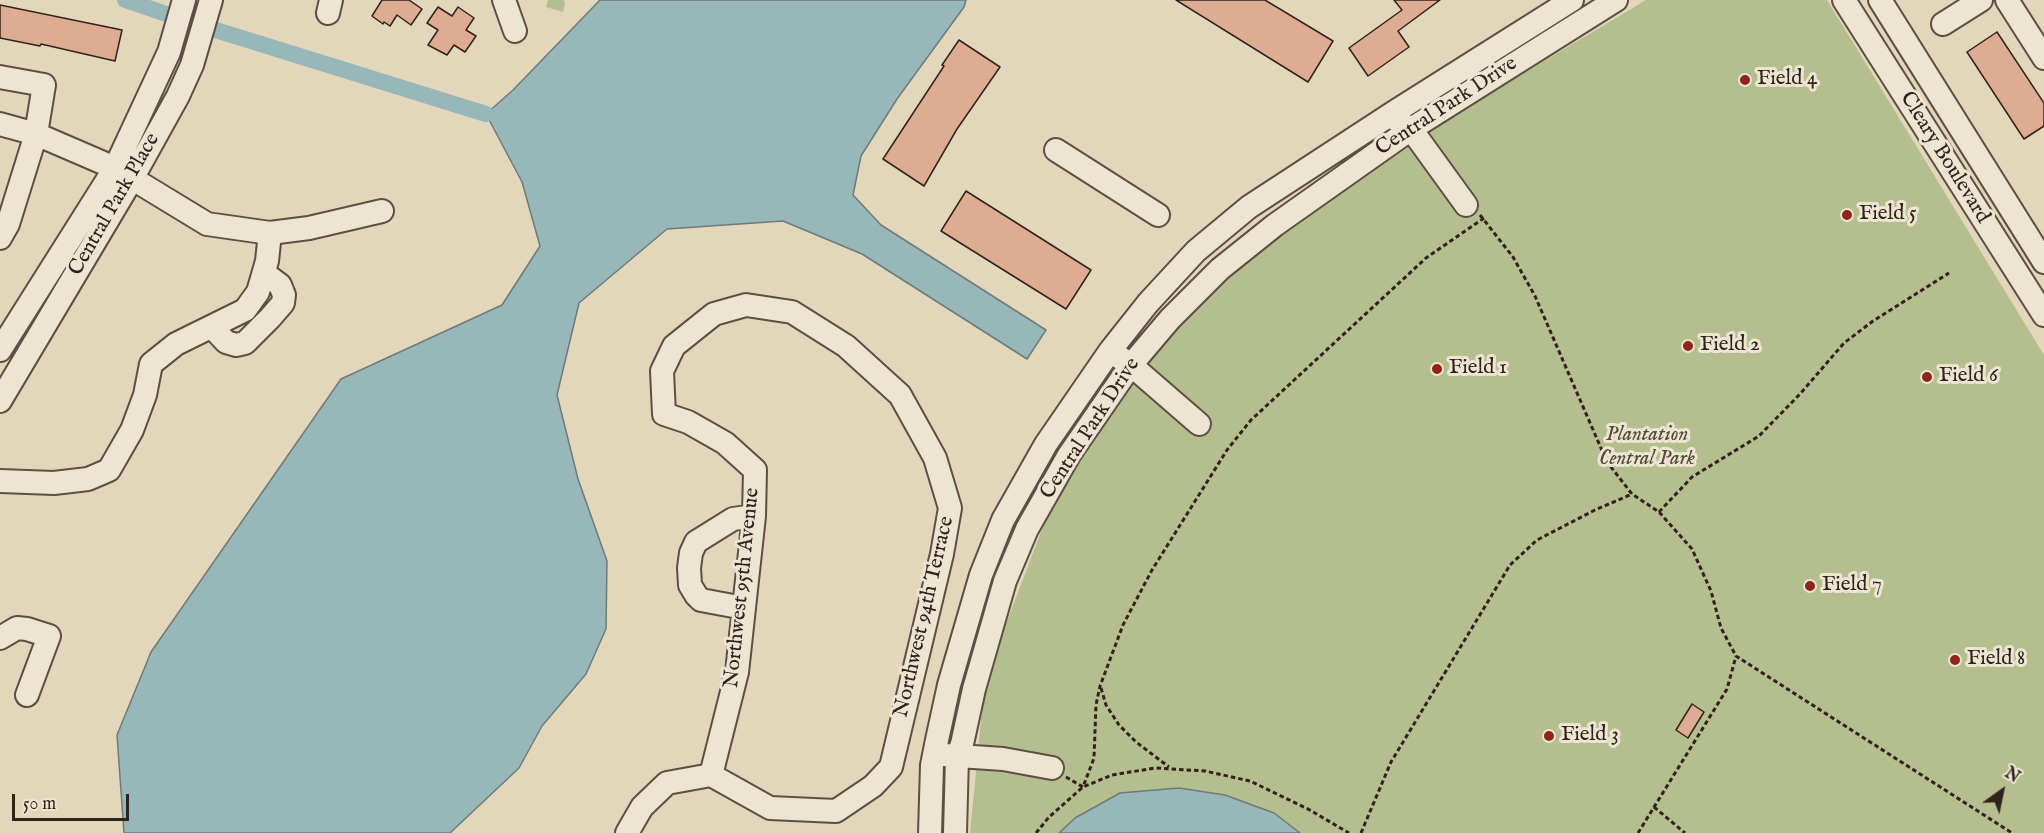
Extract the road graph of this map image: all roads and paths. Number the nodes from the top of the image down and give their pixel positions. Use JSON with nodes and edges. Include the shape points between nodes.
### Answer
{"nodes":[{"id":1,"x":184,"y":0,"type":"edge"},
{"id":2,"x":504,"y":0,"type":"edge"},
{"id":3,"x":1572,"y":0,"type":"edge"},
{"id":4,"x":1616,"y":0,"type":"edge"},
{"id":5,"x":1844,"y":0,"type":"edge"},
{"id":6,"x":1880,"y":0,"type":"edge"},
{"id":7,"x":1981,"y":0,"type":"edge"},
{"id":8,"x":2007,"y":0,"type":"edge"},
{"id":9,"x":210,"y":4,"type":"edge"},
{"id":10,"x":1943,"y":24,"type":"dead end"},
{"id":11,"x":515,"y":31,"type":"dead end"},
{"id":12,"x":2044,"y":58,"type":"edge"},
{"id":13,"x":0,"y":77,"type":"edge"},
{"id":14,"x":1388,"y":116,"type":"junction"},
{"id":15,"x":0,"y":124,"type":"edge"},
{"id":16,"x":1411,"y":129,"type":"junction"},
{"id":17,"x":36,"y":134,"type":"junction"},
{"id":18,"x":1056,"y":150,"type":"dead end"},
{"id":19,"x":123,"y":173,"type":"junction"},
{"id":20,"x":382,"y":211,"type":"dead end"},
{"id":21,"x":1475,"y":212,"type":"junction"},
{"id":22,"x":1158,"y":215,"type":"dead end"},
{"id":23,"x":270,"y":233,"type":"junction"},
{"id":24,"x":0,"y":238,"type":"edge"},
{"id":25,"x":2044,"y":261,"type":"edge"},
{"id":26,"x":1949,"y":273,"type":"dead end"},
{"id":27,"x":2044,"y":315,"type":"edge"},
{"id":28,"x":0,"y":350,"type":"edge"},
{"id":29,"x":1110,"y":351,"type":"junction"},
{"id":30,"x":1131,"y":365,"type":"junction"},
{"id":31,"x":0,"y":401,"type":"edge"},
{"id":32,"x":1199,"y":424,"type":"dead end"},
{"id":33,"x":755,"y":470,"type":"joint"},
{"id":34,"x":0,"y":481,"type":"edge"},
{"id":35,"x":1632,"y":494,"type":"junction"},
{"id":36,"x":1659,"y":512,"type":"junction"},
{"id":37,"x":754,"y":516,"type":"junction"},
{"id":38,"x":744,"y":608,"type":"junction"},
{"id":39,"x":0,"y":638,"type":"edge"},
{"id":40,"x":1736,"y":656,"type":"junction"},
{"id":41,"x":1100,"y":686,"type":"junction"},
{"id":42,"x":27,"y":695,"type":"dead end"},
{"id":43,"x":934,"y":753,"type":"junction"},
{"id":44,"x":957,"y":757,"type":"junction"},
{"id":45,"x":1052,"y":768,"type":"dead end"},
{"id":46,"x":1171,"y":768,"type":"junction"},
{"id":47,"x":711,"y":775,"type":"junction"},
{"id":48,"x":1083,"y":787,"type":"junction"},
{"id":49,"x":1654,"y":807,"type":"junction"},
{"id":50,"x":627,"y":833,"type":"edge"},
{"id":51,"x":930,"y":833,"type":"edge"},
{"id":52,"x":955,"y":833,"type":"edge"},
{"id":53,"x":1036,"y":833,"type":"edge"},
{"id":54,"x":1349,"y":833,"type":"edge"},
{"id":55,"x":1361,"y":833,"type":"edge"},
{"id":56,"x":1638,"y":833,"type":"edge"},
{"id":57,"x":1684,"y":833,"type":"edge"},
{"id":58,"x":2012,"y":833,"type":"edge"}],
"edges":[{"from":1,"to":19,"type":"street","name":"Central Park Place","via":[[169,52]]},
{"from":2,"to":11,"type":"street"},
{"from":3,"to":14,"type":"street","name":"Central Park Drive"},
{"from":4,"to":16,"type":"street","name":"Central Park Drive"},
{"from":5,"to":27,"type":"street","name":"Cleary Boulevard"},
{"from":6,"to":25,"type":"street","name":"Cleary Boulevard"},
{"from":7,"to":10,"type":"street"},
{"from":8,"to":12,"type":"street"},
{"from":9,"to":19,"type":"street","name":"Central Park Place","via":[[192,65],[178,96]]},
{"from":13,"to":17,"type":"street","via":[[44,85]]},
{"from":14,"to":16,"type":"street"},
{"from":14,"to":29,"type":"street","name":"Central Park Drive","via":[[1250,207],[1196,251]]},
{"from":15,"to":17,"type":"street"},
{"from":16,"to":21,"type":"street"},
{"from":16,"to":30,"type":"street","name":"Central Park Drive","via":[[1220,269]]},
{"from":17,"to":19,"type":"street"},
{"from":17,"to":24,"type":"street"},
{"from":18,"to":22,"type":"street"},
{"from":19,"to":23,"type":"street","via":[[207,224]]},
{"from":19,"to":28,"type":"street","name":"Central Park Place"},
{"from":19,"to":31,"type":"street","name":"Central Park Place"},
{"from":20,"to":23,"type":"street"},
{"from":21,"to":35,"type":"path","via":[[1513,256],[1535,296],[1607,462]]},
{"from":21,"to":41,"type":"path","via":[[1251,420],[1233,442],[1152,570],[1124,625]]},
{"from":23,"to":34,"type":"street","via":[[258,292],[245,310],[176,344],[151,364],[132,430],[109,470],[88,479],[54,483]]},
{"from":26,"to":36,"type":"path","via":[[1844,343],[1759,436],[1692,477]]},
{"from":29,"to":30,"type":"street"},
{"from":29,"to":43,"type":"street","name":"Central Park Drive","via":[[1046,444],[1003,520],[978,586]]},
{"from":30,"to":32,"type":"street"},
{"from":30,"to":44,"type":"street","name":"Central Park Drive","via":[[1069,455],[1027,529],[1005,581]]},
{"from":33,"to":37,"type":"street","name":"Northwest 95th Avenue"},
{"from":33,"to":47,"type":"street","name":"Northwest 94th Terrace","via":[[725,443],[688,422],[664,414],[662,371],[674,346],[714,314],[746,306],[792,312],[846,346],[900,395],[935,458],[950,508],[891,767],[873,786],[836,811],[770,808]]},
{"from":35,"to":36,"type":"path"},
{"from":35,"to":55,"type":"path","via":[[1536,540],[1510,565],[1391,762]]},
{"from":36,"to":40,"type":"path","via":[[1692,549],[1711,591],[1721,628]]},
{"from":37,"to":38,"type":"street","name":"Northwest 95th Avenue"},
{"from":37,"to":38,"type":"street","via":[[733,519],[696,542],[688,568],[690,585],[701,600]]},
{"from":38,"to":47,"type":"street","name":"Northwest 95th Avenue","via":[[737,672]]},
{"from":39,"to":42,"type":"street","via":[[16,628],[49,636]]},
{"from":40,"to":49,"type":"path","via":[[1727,689]]},
{"from":40,"to":58,"type":"path"},
{"from":41,"to":46,"type":"path","via":[[1119,725]]},
{"from":41,"to":48,"type":"path","via":[[1094,758]]},
{"from":43,"to":44,"type":"street"},
{"from":43,"to":51,"type":"street","name":"Central Park Drive"},
{"from":44,"to":45,"type":"street","via":[[1003,759]]},
{"from":44,"to":52,"type":"street","name":"Central Park Drive"},
{"from":46,"to":48,"type":"path","via":[[1112,775]]},
{"from":46,"to":54,"type":"path","via":[[1250,781]]},
{"from":47,"to":50,"type":"street","via":[[668,783],[642,807]]},
{"from":48,"to":53,"type":"path"},
{"from":49,"to":56,"type":"path"},
{"from":49,"to":57,"type":"path"}]}
